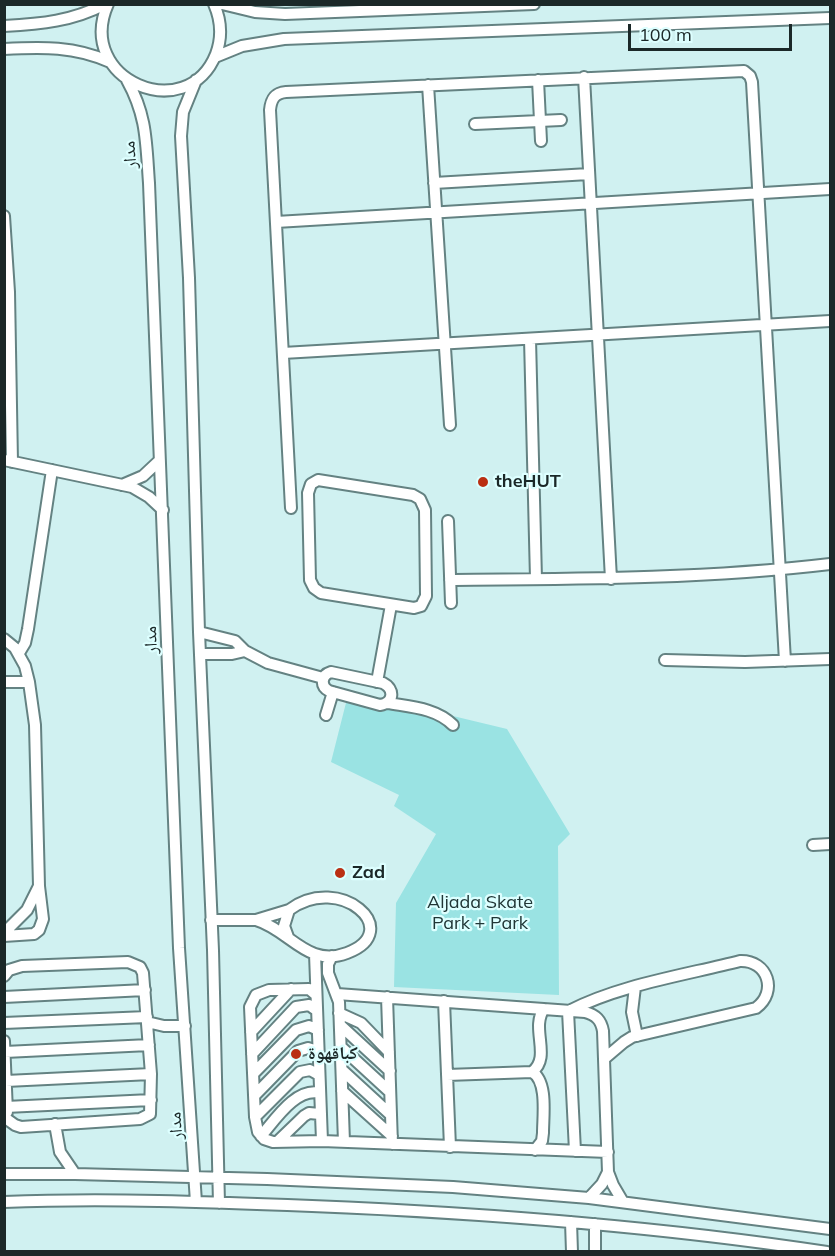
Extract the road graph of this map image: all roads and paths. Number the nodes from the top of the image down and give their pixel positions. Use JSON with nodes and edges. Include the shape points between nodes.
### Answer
{"nodes":[{"id":1,"x":107,"y":4,"type":"edge"},
{"id":2,"x":214,"y":4,"type":"edge"},
{"id":3,"x":222,"y":4,"type":"edge"},
{"id":4,"x":534,"y":4,"type":"edge"},
{"id":5,"x":372,"y":8,"type":"edge"},
{"id":6,"x":831,"y":18,"type":"edge"},
{"id":7,"x":4,"y":26,"type":"edge"},
{"id":8,"x":4,"y":49,"type":"edge"},
{"id":9,"x":215,"y":57,"type":"junction"},
{"id":10,"x":110,"y":62,"type":"junction"},
{"id":11,"x":584,"y":77,"type":"junction"},
{"id":12,"x":127,"y":80,"type":"junction"},
{"id":13,"x":196,"y":80,"type":"junction"},
{"id":14,"x":538,"y":80,"type":"junction"},
{"id":15,"x":428,"y":85,"type":"junction"},
{"id":16,"x":561,"y":120,"type":"dead end"},
{"id":17,"x":540,"y":121,"type":"junction"},
{"id":18,"x":475,"y":124,"type":"dead end"},
{"id":19,"x":541,"y":141,"type":"dead end"},
{"id":20,"x":589,"y":174,"type":"junction"},
{"id":21,"x":434,"y":183,"type":"junction"},
{"id":22,"x":831,"y":189,"type":"edge"},
{"id":23,"x":759,"y":193,"type":"junction"},
{"id":24,"x":591,"y":203,"type":"junction"},
{"id":25,"x":436,"y":213,"type":"junction"},
{"id":26,"x":4,"y":216,"type":"edge"},
{"id":27,"x":276,"y":222,"type":"junction"},
{"id":28,"x":831,"y":321,"type":"edge"},
{"id":29,"x":766,"y":325,"type":"junction"},
{"id":30,"x":598,"y":335,"type":"junction"},
{"id":31,"x":531,"y":339,"type":"junction"},
{"id":32,"x":445,"y":344,"type":"junction"},
{"id":33,"x":283,"y":353,"type":"junction"},
{"id":34,"x":450,"y":425,"type":"dead end"},
{"id":35,"x":8,"y":461,"type":"edge"},
{"id":36,"x":159,"y":462,"type":"junction"},
{"id":37,"x":52,"y":470,"type":"junction"},
{"id":38,"x":122,"y":485,"type":"junction"},
{"id":39,"x":291,"y":508,"type":"dead end"},
{"id":40,"x":163,"y":510,"type":"junction"},
{"id":41,"x":448,"y":520,"type":"dead end"},
{"id":42,"x":831,"y":564,"type":"edge"},
{"id":43,"x":780,"y":570,"type":"junction"},
{"id":44,"x":536,"y":579,"type":"junction"},
{"id":45,"x":611,"y":579,"type":"junction"},
{"id":46,"x":450,"y":580,"type":"junction"},
{"id":47,"x":451,"y":603,"type":"dead end"},
{"id":48,"x":392,"y":605,"type":"junction"},
{"id":49,"x":199,"y":632,"type":"junction"},
{"id":50,"x":4,"y":639,"type":"edge"},
{"id":51,"x":245,"y":651,"type":"junction"},
{"id":52,"x":19,"y":653,"type":"junction"},
{"id":53,"x":200,"y":654,"type":"junction"},
{"id":54,"x":831,"y":659,"type":"edge"},
{"id":55,"x":665,"y":660,"type":"dead end"},
{"id":56,"x":785,"y":661,"type":"junction"},
{"id":57,"x":323,"y":678,"type":"junction"},
{"id":58,"x":377,"y":681,"type":"junction"},
{"id":59,"x":4,"y":682,"type":"edge"},
{"id":60,"x":29,"y":682,"type":"junction"},
{"id":61,"x":333,"y":693,"type":"junction"},
{"id":62,"x":388,"y":703,"type":"junction"},
{"id":63,"x":326,"y":715,"type":"dead end"},
{"id":64,"x":453,"y":725,"type":"dead end"},
{"id":65,"x":831,"y":844,"type":"edge"},
{"id":66,"x":813,"y":845,"type":"dead end"},
{"id":67,"x":39,"y":886,"type":"junction"},
{"id":68,"x":289,"y":910,"type":"junction"},
{"id":69,"x":210,"y":920,"type":"junction"},
{"id":70,"x":256,"y":920,"type":"junction"},
{"id":71,"x":4,"y":935,"type":"edge"},
{"id":72,"x":288,"y":937,"type":"junction"},
{"id":73,"x":315,"y":954,"type":"junction"},
{"id":74,"x":332,"y":956,"type":"junction"},
{"id":75,"x":4,"y":976,"type":"edge"},
{"id":76,"x":635,"y":987,"type":"junction"},
{"id":77,"x":291,"y":989,"type":"junction"},
{"id":78,"x":145,"y":990,"type":"junction"},
{"id":79,"x":337,"y":994,"type":"junction"},
{"id":80,"x":316,"y":995,"type":"junction"},
{"id":81,"x":4,"y":997,"type":"edge"},
{"id":82,"x":387,"y":997,"type":"junction"},
{"id":83,"x":444,"y":1001,"type":"junction"},
{"id":84,"x":544,"y":1009,"type":"junction"},
{"id":85,"x":316,"y":1010,"type":"junction"},
{"id":86,"x":568,"y":1011,"type":"junction"},
{"id":87,"x":340,"y":1019,"type":"junction"},
{"id":88,"x":147,"y":1020,"type":"junction"},
{"id":89,"x":4,"y":1023,"type":"edge"},
{"id":90,"x":185,"y":1026,"type":"junction"},
{"id":91,"x":318,"y":1030,"type":"junction"},
{"id":92,"x":251,"y":1032,"type":"junction"},
{"id":93,"x":637,"y":1036,"type":"junction"},
{"id":94,"x":4,"y":1041,"type":"edge"},
{"id":95,"x":148,"y":1045,"type":"junction"},
{"id":96,"x":341,"y":1047,"type":"junction"},
{"id":97,"x":318,"y":1051,"type":"junction"},
{"id":98,"x":5,"y":1052,"type":"edge"},
{"id":99,"x":389,"y":1052,"type":"junction"},
{"id":100,"x":252,"y":1054,"type":"junction"},
{"id":101,"x":604,"y":1059,"type":"junction"},
{"id":102,"x":342,"y":1070,"type":"junction"},
{"id":103,"x":390,"y":1071,"type":"junction"},
{"id":104,"x":532,"y":1072,"type":"junction"},
{"id":105,"x":151,"y":1074,"type":"junction"},
{"id":106,"x":253,"y":1074,"type":"junction"},
{"id":107,"x":319,"y":1075,"type":"junction"},
{"id":108,"x":447,"y":1075,"type":"junction"},
{"id":109,"x":6,"y":1081,"type":"edge"},
{"id":110,"x":342,"y":1091,"type":"junction"},
{"id":111,"x":390,"y":1092,"type":"junction"},
{"id":112,"x":320,"y":1093,"type":"junction"},
{"id":113,"x":254,"y":1096,"type":"junction"},
{"id":114,"x":151,"y":1100,"type":"junction"},
{"id":115,"x":6,"y":1107,"type":"junction"},
{"id":116,"x":320,"y":1114,"type":"junction"},
{"id":117,"x":391,"y":1115,"type":"junction"},
{"id":118,"x":255,"y":1117,"type":"junction"},
{"id":119,"x":6,"y":1123,"type":"edge"},
{"id":120,"x":55,"y":1124,"type":"junction"},
{"id":121,"x":261,"y":1136,"type":"junction"},
{"id":122,"x":392,"y":1140,"type":"junction"},
{"id":123,"x":322,"y":1141,"type":"junction"},
{"id":124,"x":277,"y":1142,"type":"junction"},
{"id":125,"x":344,"y":1142,"type":"junction"},
{"id":126,"x":450,"y":1147,"type":"junction"},
{"id":127,"x":535,"y":1150,"type":"junction"},
{"id":128,"x":575,"y":1151,"type":"junction"},
{"id":129,"x":608,"y":1152,"type":"junction"},
{"id":130,"x":608,"y":1172,"type":"junction"},
{"id":131,"x":4,"y":1174,"type":"edge"},
{"id":132,"x":75,"y":1174,"type":"junction"},
{"id":133,"x":196,"y":1177,"type":"junction"},
{"id":134,"x":218,"y":1178,"type":"junction"},
{"id":135,"x":589,"y":1198,"type":"junction"},
{"id":136,"x":4,"y":1202,"type":"edge"},
{"id":137,"x":196,"y":1202,"type":"junction"},
{"id":138,"x":623,"y":1202,"type":"junction"},
{"id":139,"x":219,"y":1203,"type":"junction"},
{"id":140,"x":571,"y":1222,"type":"junction"},
{"id":141,"x":595,"y":1224,"type":"junction"},
{"id":142,"x":831,"y":1229,"type":"edge"},
{"id":143,"x":572,"y":1251,"type":"edge"},
{"id":144,"x":595,"y":1251,"type":"edge"},
{"id":145,"x":827,"y":1251,"type":"edge"}],
"edges":[{"from":1,"to":7,"type":"street","via":[[55,22]]},
{"from":1,"to":10,"type":"street","via":[[102,37]]},
{"from":2,"to":9,"type":"street","via":[[220,29]]},
{"from":3,"to":5,"type":"street","via":[[270,14]]},
{"from":4,"to":5,"type":"street"},
{"from":6,"to":9,"type":"street","via":[[284,39],[249,45]]},
{"from":8,"to":10,"type":"street","via":[[61,48],[86,52]]},
{"from":9,"to":13,"type":"street"},
{"from":10,"to":12,"type":"street"},
{"from":11,"to":14,"type":"street"},
{"from":11,"to":20,"type":"street"},
{"from":11,"to":23,"type":"street","via":[[746,72],[752,82]]},
{"from":12,"to":13,"type":"street","via":[[161,91]]},
{"from":12,"to":36,"type":"street","name":"مدار","via":[[141,110],[146,135]]},
{"from":13,"to":49,"type":"street","via":[[183,112],[181,136]]},
{"from":14,"to":15,"type":"street"},
{"from":14,"to":17,"type":"street"},
{"from":15,"to":21,"type":"street"},
{"from":15,"to":27,"type":"street","via":[[276,95],[270,110]]},
{"from":16,"to":17,"type":"street"},
{"from":17,"to":18,"type":"street"},
{"from":17,"to":19,"type":"street"},
{"from":20,"to":21,"type":"street"},
{"from":20,"to":24,"type":"street"},
{"from":21,"to":25,"type":"street"},
{"from":22,"to":23,"type":"street"},
{"from":23,"to":24,"type":"street"},
{"from":23,"to":29,"type":"street"},
{"from":24,"to":25,"type":"street"},
{"from":24,"to":30,"type":"street"},
{"from":25,"to":27,"type":"street"},
{"from":25,"to":32,"type":"street"},
{"from":26,"to":35,"type":"street","via":[[9,292]]},
{"from":27,"to":33,"type":"street"},
{"from":28,"to":29,"type":"street"},
{"from":29,"to":30,"type":"street"},
{"from":29,"to":43,"type":"street"},
{"from":30,"to":31,"type":"street"},
{"from":30,"to":45,"type":"street"},
{"from":31,"to":32,"type":"street"},
{"from":31,"to":44,"type":"street"},
{"from":32,"to":33,"type":"street"},
{"from":32,"to":34,"type":"street"},
{"from":33,"to":39,"type":"street"},
{"from":35,"to":37,"type":"street"},
{"from":36,"to":38,"type":"street","via":[[143,476]]},
{"from":36,"to":40,"type":"street","name":"مدار"},
{"from":37,"to":38,"type":"street"},
{"from":37,"to":52,"type":"street","via":[[28,629]]},
{"from":38,"to":40,"type":"street","via":[[141,491]]},
{"from":40,"to":90,"type":"street","name":"مدار"},
{"from":41,"to":46,"type":"street"},
{"from":42,"to":43,"type":"street"},
{"from":43,"to":45,"type":"street"},
{"from":43,"to":56,"type":"street"},
{"from":44,"to":45,"type":"street"},
{"from":44,"to":46,"type":"street"},
{"from":46,"to":47,"type":"street"},
{"from":48,"to":48,"type":"street","via":[[418,608],[426,600],[422,502],[413,495],[314,481],[308,488],[310,580],[314,588],[321,593]]},
{"from":48,"to":58,"type":"street"},
{"from":49,"to":51,"type":"street","via":[[235,641]]},
{"from":49,"to":53,"type":"street"},
{"from":50,"to":52,"type":"street"},
{"from":51,"to":53,"type":"street"},
{"from":51,"to":57,"type":"street","via":[[268,663]]},
{"from":52,"to":60,"type":"street"},
{"from":53,"to":69,"type":"street"},
{"from":54,"to":56,"type":"street"},
{"from":55,"to":56,"type":"street"},
{"from":57,"to":58,"type":"street","via":[[331,672]]},
{"from":57,"to":61,"type":"street","via":[[323,687]]},
{"from":58,"to":62,"type":"street","via":[[390,687],[392,696]]},
{"from":59,"to":60,"type":"street"},
{"from":60,"to":67,"type":"street","via":[[35,725]]},
{"from":61,"to":62,"type":"street","via":[[376,704]]},
{"from":61,"to":63,"type":"street"},
{"from":62,"to":64,"type":"street","via":[[433,711]]},
{"from":65,"to":66,"type":"street"},
{"from":67,"to":71,"type":"street","via":[[27,910]]},
{"from":67,"to":71,"type":"street","via":[[43,919],[39,930],[27,935]]},
{"from":68,"to":70,"type":"street"},
{"from":68,"to":72,"type":"street","via":[[284,926]]},
{"from":68,"to":74,"type":"street","via":[[303,902],[327,897],[350,903],[363,912],[370,926],[366,941],[352,951]]},
{"from":69,"to":70,"type":"street"},
{"from":69,"to":134,"type":"street"},
{"from":70,"to":72,"type":"street","via":[[270,924]]},
{"from":72,"to":73,"type":"street"},
{"from":73,"to":74,"type":"street"},
{"from":73,"to":80,"type":"street"},
{"from":74,"to":79,"type":"street","via":[[328,973]]},
{"from":75,"to":78,"type":"street","via":[[22,966],[128,962],[140,967]]},
{"from":76,"to":86,"type":"street"},
{"from":76,"to":93,"type":"street","via":[[632,1012]]},
{"from":76,"to":93,"type":"street","via":[[746,961],[760,968],[769,987],[764,1001],[751,1010]]},
{"from":77,"to":80,"type":"street","via":[[309,989]]},
{"from":77,"to":92,"type":"street"},
{"from":77,"to":92,"type":"street","via":[[256,995],[250,1007]]},
{"from":78,"to":81,"type":"street"},
{"from":78,"to":88,"type":"street"},
{"from":79,"to":82,"type":"street"},
{"from":79,"to":87,"type":"street"},
{"from":80,"to":85,"type":"street"},
{"from":82,"to":83,"type":"street"},
{"from":82,"to":99,"type":"street"},
{"from":83,"to":84,"type":"street"},
{"from":83,"to":108,"type":"street"},
{"from":84,"to":86,"type":"street"},
{"from":84,"to":104,"type":"street","via":[[539,1021],[540,1060]]},
{"from":85,"to":91,"type":"street"},
{"from":85,"to":100,"type":"street","via":[[309,1005],[296,1007]]},
{"from":86,"to":101,"type":"street","via":[[591,1014],[600,1020]]},
{"from":86,"to":128,"type":"street"},
{"from":87,"to":96,"type":"street"},
{"from":87,"to":99,"type":"street","via":[[361,1023]]},
{"from":87,"to":103,"type":"street"},
{"from":88,"to":89,"type":"street"},
{"from":88,"to":90,"type":"street","via":[[164,1026]]},
{"from":88,"to":95,"type":"street"},
{"from":90,"to":133,"type":"street","name":"مدار"},
{"from":91,"to":97,"type":"street"},
{"from":91,"to":106,"type":"street","via":[[309,1026],[296,1030]]},
{"from":92,"to":100,"type":"street"},
{"from":93,"to":101,"type":"street"},
{"from":94,"to":98,"type":"street"},
{"from":95,"to":98,"type":"street"},
{"from":95,"to":105,"type":"street"},
{"from":96,"to":102,"type":"street"},
{"from":96,"to":111,"type":"street"},
{"from":97,"to":107,"type":"street"},
{"from":97,"to":113,"type":"street","via":[[298,1051]]},
{"from":98,"to":109,"type":"street"},
{"from":99,"to":103,"type":"street"},
{"from":100,"to":106,"type":"street"},
{"from":101,"to":129,"type":"street"},
{"from":102,"to":110,"type":"street"},
{"from":102,"to":117,"type":"street"},
{"from":103,"to":111,"type":"street"},
{"from":104,"to":108,"type":"street"},
{"from":104,"to":127,"type":"street","via":[[542,1085],[543,1137]]},
{"from":105,"to":109,"type":"street"},
{"from":105,"to":114,"type":"street"},
{"from":106,"to":113,"type":"street"},
{"from":107,"to":112,"type":"street"},
{"from":107,"to":118,"type":"street","via":[[310,1070],[300,1072]]},
{"from":108,"to":126,"type":"street"},
{"from":109,"to":115,"type":"street"},
{"from":110,"to":122,"type":"street"},
{"from":110,"to":125,"type":"street"},
{"from":111,"to":117,"type":"street"},
{"from":112,"to":116,"type":"street"},
{"from":112,"to":121,"type":"street","via":[[299,1096]]},
{"from":113,"to":118,"type":"street"},
{"from":114,"to":115,"type":"street"},
{"from":114,"to":120,"type":"street","via":[[150,1114],[140,1119]]},
{"from":115,"to":119,"type":"street"},
{"from":116,"to":123,"type":"street"},
{"from":116,"to":124,"type":"street","via":[[304,1116]]},
{"from":117,"to":122,"type":"street"},
{"from":118,"to":121,"type":"street"},
{"from":119,"to":120,"type":"street","via":[[21,1127]]},
{"from":120,"to":132,"type":"street","via":[[60,1152]]},
{"from":121,"to":124,"type":"street"},
{"from":122,"to":125,"type":"street"},
{"from":122,"to":126,"type":"street"},
{"from":123,"to":124,"type":"street"},
{"from":123,"to":125,"type":"street"},
{"from":126,"to":127,"type":"street"},
{"from":127,"to":128,"type":"street"},
{"from":128,"to":129,"type":"street"},
{"from":129,"to":130,"type":"street"},
{"from":130,"to":135,"type":"street"},
{"from":130,"to":138,"type":"street"},
{"from":131,"to":132,"type":"street"},
{"from":132,"to":133,"type":"street"},
{"from":133,"to":134,"type":"street"},
{"from":133,"to":137,"type":"street","name":"مدار"},
{"from":134,"to":135,"type":"street","via":[[453,1187]]},
{"from":134,"to":139,"type":"street"},
{"from":135,"to":138,"type":"street"},
{"from":136,"to":137,"type":"street"},
{"from":137,"to":139,"type":"street"},
{"from":138,"to":142,"type":"street"},
{"from":139,"to":140,"type":"street","via":[[446,1212]]},
{"from":140,"to":141,"type":"street"},
{"from":140,"to":143,"type":"street"},
{"from":141,"to":144,"type":"street"},
{"from":141,"to":145,"type":"street"}]}
